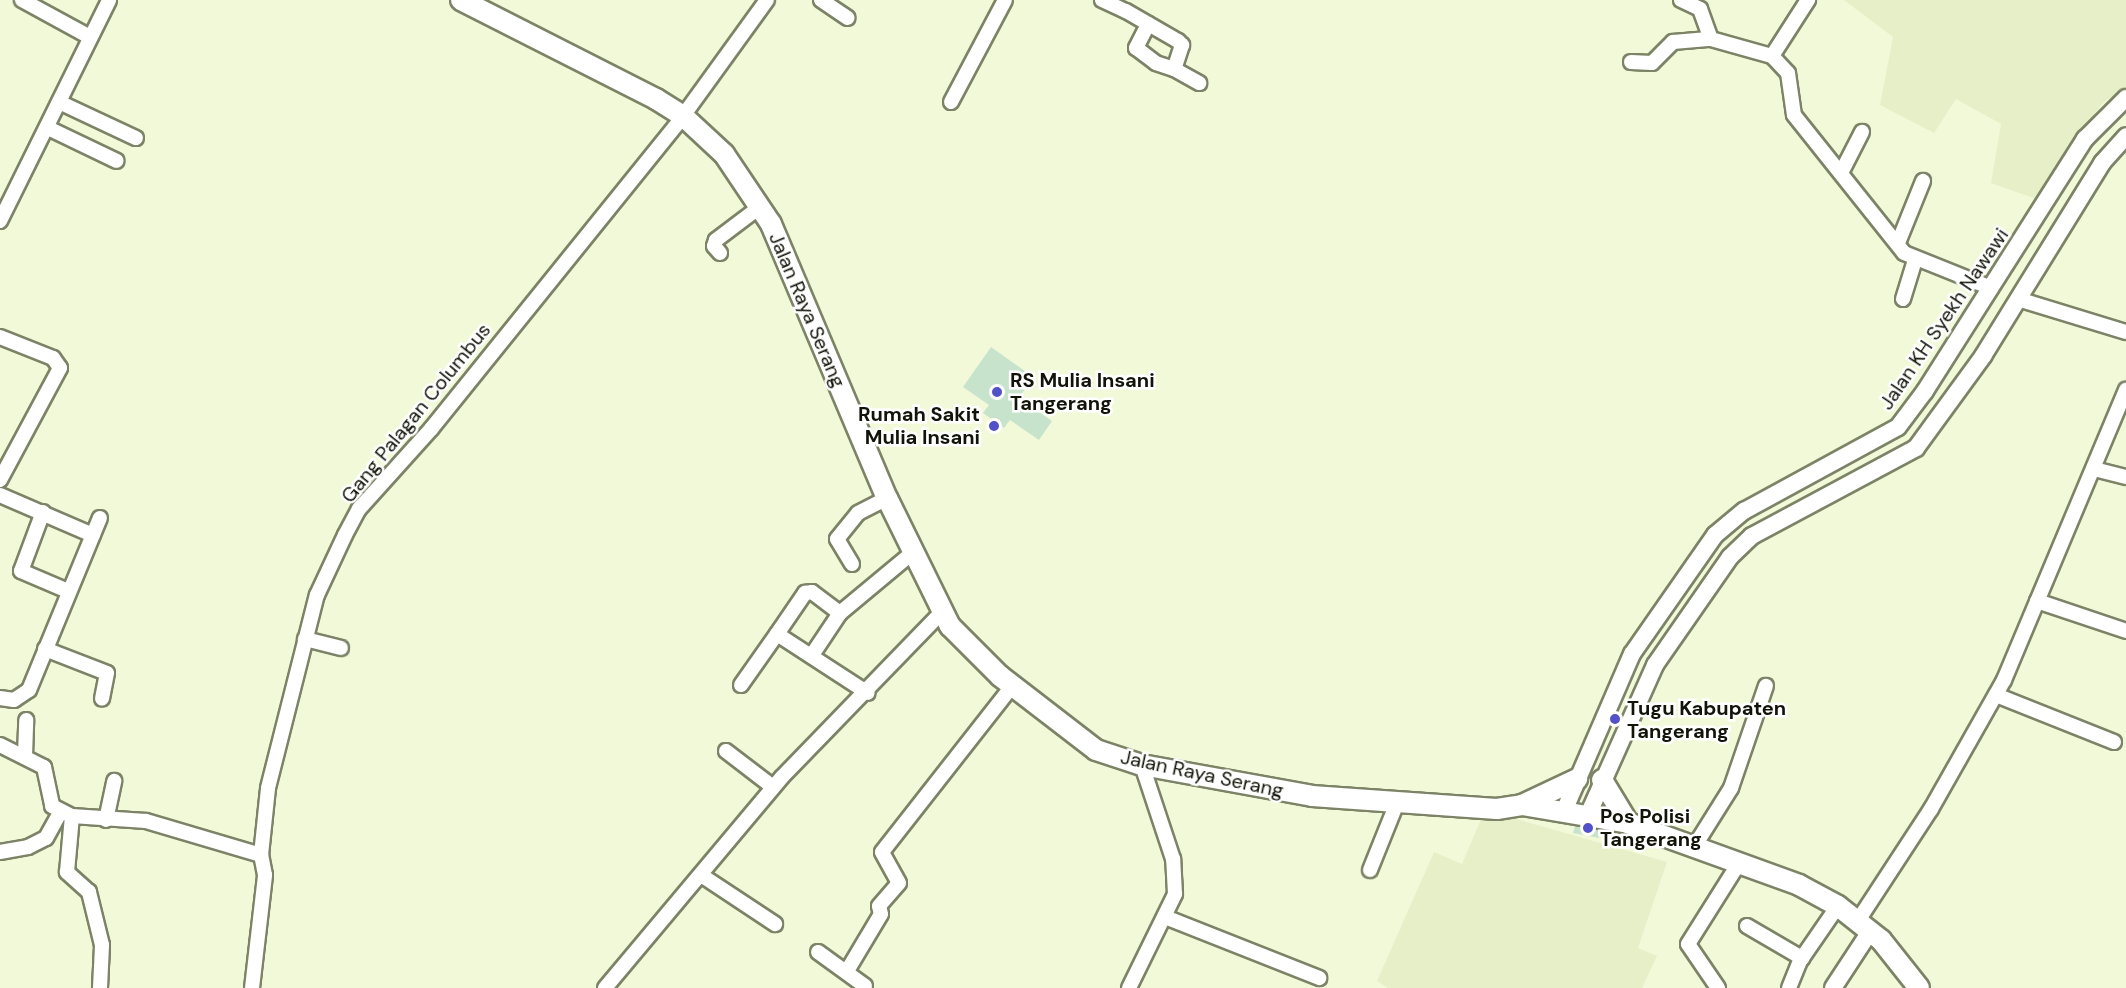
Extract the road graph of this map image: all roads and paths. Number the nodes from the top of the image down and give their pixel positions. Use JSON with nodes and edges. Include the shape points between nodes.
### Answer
{"nodes":[{"id":1,"x":22,"y":0,"type":"edge"},
{"id":2,"x":109,"y":0,"type":"edge"},
{"id":3,"x":461,"y":0,"type":"edge"},
{"id":4,"x":767,"y":0,"type":"edge"},
{"id":5,"x":821,"y":0,"type":"edge"},
{"id":6,"x":1005,"y":0,"type":"edge"},
{"id":7,"x":1102,"y":0,"type":"edge"},
{"id":8,"x":1681,"y":0,"type":"edge"},
{"id":9,"x":1808,"y":0,"type":"edge"},
{"id":10,"x":1128,"y":6,"type":"edge"},
{"id":11,"x":848,"y":18,"type":"dead end"},
{"id":12,"x":1148,"y":24,"type":"junction"},
{"id":13,"x":88,"y":36,"type":"junction"},
{"id":14,"x":1711,"y":39,"type":"junction"},
{"id":15,"x":1772,"y":56,"type":"junction"},
{"id":16,"x":1631,"y":62,"type":"dead end"},
{"id":17,"x":1174,"y":69,"type":"junction"},
{"id":18,"x":1199,"y":83,"type":"dead end"},
{"id":19,"x":2126,"y":98,"type":"edge"},
{"id":20,"x":59,"y":102,"type":"junction"},
{"id":21,"x":951,"y":102,"type":"dead end"},
{"id":22,"x":681,"y":120,"type":"junction"},
{"id":23,"x":48,"y":128,"type":"junction"},
{"id":24,"x":1862,"y":132,"type":"dead end"},
{"id":25,"x":2126,"y":136,"type":"edge"},
{"id":26,"x":136,"y":138,"type":"dead end"},
{"id":27,"x":117,"y":161,"type":"dead end"},
{"id":28,"x":1842,"y":171,"type":"junction"},
{"id":29,"x":1923,"y":181,"type":"dead end"},
{"id":30,"x":760,"y":206,"type":"junction"},
{"id":31,"x":0,"y":221,"type":"edge"},
{"id":32,"x":1898,"y":243,"type":"junction"},
{"id":33,"x":720,"y":253,"type":"dead end"},
{"id":34,"x":1915,"y":260,"type":"junction"},
{"id":35,"x":1991,"y":288,"type":"junction"},
{"id":36,"x":1903,"y":299,"type":"dead end"},
{"id":37,"x":2018,"y":299,"type":"junction"},
{"id":38,"x":2126,"y":332,"type":"edge"},
{"id":39,"x":0,"y":337,"type":"edge"},
{"id":40,"x":2126,"y":390,"type":"edge"},
{"id":41,"x":2094,"y":469,"type":"junction"},
{"id":42,"x":2126,"y":477,"type":"edge"},
{"id":43,"x":0,"y":480,"type":"edge"},
{"id":44,"x":0,"y":495,"type":"edge"},
{"id":45,"x":887,"y":498,"type":"junction"},
{"id":46,"x":43,"y":512,"type":"junction"},
{"id":47,"x":100,"y":518,"type":"dead end"},
{"id":48,"x":93,"y":535,"type":"junction"},
{"id":49,"x":1715,"y":535,"type":"junction"},
{"id":50,"x":912,"y":553,"type":"junction"},
{"id":51,"x":1730,"y":556,"type":"junction"},
{"id":52,"x":852,"y":564,"type":"dead end"},
{"id":53,"x":68,"y":591,"type":"junction"},
{"id":54,"x":2037,"y":601,"type":"junction"},
{"id":55,"x":943,"y":611,"type":"junction"},
{"id":56,"x":840,"y":613,"type":"junction"},
{"id":57,"x":2126,"y":631,"type":"edge"},
{"id":58,"x":777,"y":634,"type":"junction"},
{"id":59,"x":305,"y":639,"type":"junction"},
{"id":60,"x":341,"y":648,"type":"dead end"},
{"id":61,"x":45,"y":650,"type":"junction"},
{"id":62,"x":812,"y":655,"type":"junction"},
{"id":63,"x":741,"y":685,"type":"dead end"},
{"id":64,"x":1012,"y":686,"type":"junction"},
{"id":65,"x":1766,"y":686,"type":"dead end"},
{"id":66,"x":868,"y":693,"type":"junction"},
{"id":67,"x":1996,"y":695,"type":"junction"},
{"id":68,"x":0,"y":699,"type":"edge"},
{"id":69,"x":102,"y":699,"type":"dead end"},
{"id":70,"x":26,"y":720,"type":"dead end"},
{"id":71,"x":2114,"y":742,"type":"dead end"},
{"id":72,"x":0,"y":745,"type":"edge"},
{"id":73,"x":726,"y":752,"type":"dead end"},
{"id":74,"x":25,"y":756,"type":"junction"},
{"id":75,"x":1142,"y":765,"type":"junction"},
{"id":76,"x":1577,"y":779,"type":"junction"},
{"id":77,"x":1602,"y":780,"type":"junction"},
{"id":78,"x":114,"y":782,"type":"dead end"},
{"id":79,"x":773,"y":787,"type":"junction"},
{"id":80,"x":1397,"y":803,"type":"junction"},
{"id":81,"x":1522,"y":805,"type":"junction"},
{"id":82,"x":1564,"y":811,"type":"junction"},
{"id":83,"x":66,"y":815,"type":"junction"},
{"id":84,"x":1588,"y":815,"type":"junction"},
{"id":85,"x":106,"y":819,"type":"junction"},
{"id":86,"x":1628,"y":823,"type":"junction"},
{"id":87,"x":1694,"y":847,"type":"junction"},
{"id":88,"x":0,"y":852,"type":"edge"},
{"id":89,"x":261,"y":855,"type":"junction"},
{"id":90,"x":1739,"y":863,"type":"junction"},
{"id":91,"x":1370,"y":870,"type":"dead end"},
{"id":92,"x":701,"y":875,"type":"junction"},
{"id":93,"x":1838,"y":906,"type":"junction"},
{"id":94,"x":1165,"y":917,"type":"junction"},
{"id":95,"x":775,"y":924,"type":"dead end"},
{"id":96,"x":1865,"y":924,"type":"junction"},
{"id":97,"x":1747,"y":926,"type":"dead end"},
{"id":98,"x":818,"y":952,"type":"dead end"},
{"id":99,"x":1803,"y":958,"type":"junction"},
{"id":100,"x":847,"y":971,"type":"junction"},
{"id":101,"x":1319,"y":978,"type":"dead end"},
{"id":102,"x":865,"y":986,"type":"dead end"},
{"id":103,"x":100,"y":988,"type":"edge"},
{"id":104,"x":252,"y":988,"type":"edge"},
{"id":105,"x":605,"y":988,"type":"edge"},
{"id":106,"x":1129,"y":988,"type":"edge"},
{"id":107,"x":1718,"y":988,"type":"edge"},
{"id":108,"x":1789,"y":988,"type":"edge"},
{"id":109,"x":1833,"y":988,"type":"edge"},
{"id":110,"x":1919,"y":988,"type":"edge"}],
"edges":[{"from":1,"to":13,"type":"street"},
{"from":2,"to":13,"type":"street"},
{"from":3,"to":22,"type":"highway","name":"Jalan Raya Serang","via":[[608,73]]},
{"from":4,"to":22,"type":"street","name":"Gang Palagan Columbus"},
{"from":5,"to":11,"type":"street"},
{"from":6,"to":21,"type":"street"},
{"from":7,"to":10,"type":"street"},
{"from":8,"to":14,"type":"street","via":[[1700,9]]},
{"from":9,"to":15,"type":"street"},
{"from":10,"to":12,"type":"street"},
{"from":12,"to":17,"type":"street","via":[[1182,45]]},
{"from":12,"to":17,"type":"street","via":[[1136,48],[1156,63]]},
{"from":13,"to":20,"type":"street"},
{"from":14,"to":15,"type":"street"},
{"from":14,"to":16,"type":"street","via":[[1673,42],[1652,63]]},
{"from":15,"to":28,"type":"street","via":[[1788,73],[1794,115]]},
{"from":17,"to":18,"type":"street"},
{"from":19,"to":35,"type":"main road","name":"Jalan KH Syekh Nawawi","via":[[2085,139]]},
{"from":20,"to":23,"type":"street"},
{"from":20,"to":26,"type":"street"},
{"from":22,"to":30,"type":"highway","name":"Jalan Raya Serang","via":[[746,182]]},
{"from":22,"to":59,"type":"street","name":"Gang Palagan Columbus","via":[[431,429],[359,509],[317,595]]},
{"from":23,"to":27,"type":"street"},
{"from":23,"to":31,"type":"street"},
{"from":24,"to":28,"type":"street"},
{"from":25,"to":37,"type":"main road","via":[[2091,179]]},
{"from":28,"to":32,"type":"street"},
{"from":29,"to":32,"type":"street"},
{"from":30,"to":33,"type":"street","via":[[716,240],[714,246]]},
{"from":30,"to":45,"type":"highway","name":"Jalan Raya Serang"},
{"from":32,"to":34,"type":"street"},
{"from":34,"to":35,"type":"street"},
{"from":34,"to":36,"type":"street"},
{"from":35,"to":49,"type":"main road","name":"Jalan KH Syekh Nawawi","via":[[1898,427],[1744,511]]},
{"from":37,"to":38,"type":"street"},
{"from":37,"to":51,"type":"main road","via":[[1916,448],[1752,536]]},
{"from":39,"to":43,"type":"street","via":[[53,358],[60,368]]},
{"from":40,"to":41,"type":"street"},
{"from":41,"to":42,"type":"street"},
{"from":41,"to":54,"type":"street"},
{"from":44,"to":46,"type":"street"},
{"from":45,"to":50,"type":"highway","name":"Jalan Raya Serang"},
{"from":45,"to":52,"type":"street","via":[[858,513],[837,539]]},
{"from":46,"to":48,"type":"street"},
{"from":46,"to":53,"type":"street","via":[[21,571]]},
{"from":47,"to":48,"type":"street"},
{"from":48,"to":53,"type":"street"},
{"from":49,"to":51,"type":"main road"},
{"from":49,"to":76,"type":"main road","name":"Jalan KH Syekh Nawawi","via":[[1632,654]]},
{"from":50,"to":55,"type":"highway","name":"Jalan Raya Serang"},
{"from":50,"to":56,"type":"street"},
{"from":51,"to":77,"type":"main road","via":[[1655,664]]},
{"from":53,"to":61,"type":"street"},
{"from":54,"to":57,"type":"street"},
{"from":54,"to":67,"type":"street"},
{"from":55,"to":64,"type":"highway","name":"Jalan Raya Serang","via":[[950,626]]},
{"from":55,"to":66,"type":"street"},
{"from":56,"to":58,"type":"street","via":[[812,592],[805,593]]},
{"from":56,"to":62,"type":"street"},
{"from":58,"to":62,"type":"street"},
{"from":58,"to":63,"type":"street"},
{"from":59,"to":60,"type":"street"},
{"from":59,"to":89,"type":"street","name":"Gang Palagan Columbus","via":[[268,788]]},
{"from":61,"to":68,"type":"street","via":[[23,697]]},
{"from":61,"to":69,"type":"street","via":[[107,673]]},
{"from":62,"to":66,"type":"street"},
{"from":64,"to":75,"type":"highway","name":"Jalan Raya Serang","via":[[1096,750]]},
{"from":64,"to":100,"type":"street","via":[[882,852],[899,883],[879,906],[882,913]]},
{"from":65,"to":87,"type":"street","via":[[1731,788]]},
{"from":66,"to":79,"type":"street"},
{"from":67,"to":71,"type":"street"},
{"from":67,"to":96,"type":"street"},
{"from":70,"to":74,"type":"street"},
{"from":72,"to":74,"type":"street"},
{"from":73,"to":79,"type":"street"},
{"from":74,"to":83,"type":"street","via":[[44,767],[52,806]]},
{"from":75,"to":80,"type":"highway","name":"Jalan Raya Serang","via":[[1240,785]]},
{"from":75,"to":94,"type":"street","via":[[1173,859],[1175,894]]},
{"from":76,"to":81,"type":"highway"},
{"from":76,"to":82,"type":"main road","name":"Jalan KH Syekh Nawawi"},
{"from":77,"to":84,"type":"main road"},
{"from":77,"to":86,"type":"highway"},
{"from":78,"to":85,"type":"street"},
{"from":79,"to":92,"type":"street"},
{"from":80,"to":81,"type":"highway","name":"Jalan Raya Serang","via":[[1497,809]]},
{"from":80,"to":91,"type":"street"},
{"from":81,"to":82,"type":"highway","name":"Jalan Raya Serang"},
{"from":82,"to":84,"type":"highway","name":"Jalan Raya Serang"},
{"from":83,"to":85,"type":"street"},
{"from":83,"to":88,"type":"street","via":[[46,838],[28,848]]},
{"from":83,"to":103,"type":"street","via":[[67,872],[89,892],[102,945]]},
{"from":84,"to":86,"type":"highway","name":"Jalan Raya Serang"},
{"from":85,"to":89,"type":"street","via":[[146,821]]},
{"from":86,"to":87,"type":"highway","name":"Jalan Raya Serang"},
{"from":87,"to":90,"type":"highway","name":"Jalan Raya Serang"},
{"from":89,"to":104,"type":"street","name":"Gang Palagan Columbus","via":[[265,875]]},
{"from":90,"to":93,"type":"highway","name":"Jalan Raya Serang"},
{"from":90,"to":107,"type":"street","via":[[1688,944]]},
{"from":92,"to":95,"type":"street"},
{"from":92,"to":105,"type":"street"},
{"from":93,"to":96,"type":"highway","name":"Jalan Raya Serang"},
{"from":93,"to":99,"type":"street"},
{"from":94,"to":101,"type":"street"},
{"from":94,"to":106,"type":"street"},
{"from":96,"to":109,"type":"main road"},
{"from":96,"to":110,"type":"highway","name":"Jalan Raya Serang"},
{"from":97,"to":99,"type":"street"},
{"from":98,"to":100,"type":"street"},
{"from":99,"to":108,"type":"street"},
{"from":100,"to":102,"type":"street"}]}
